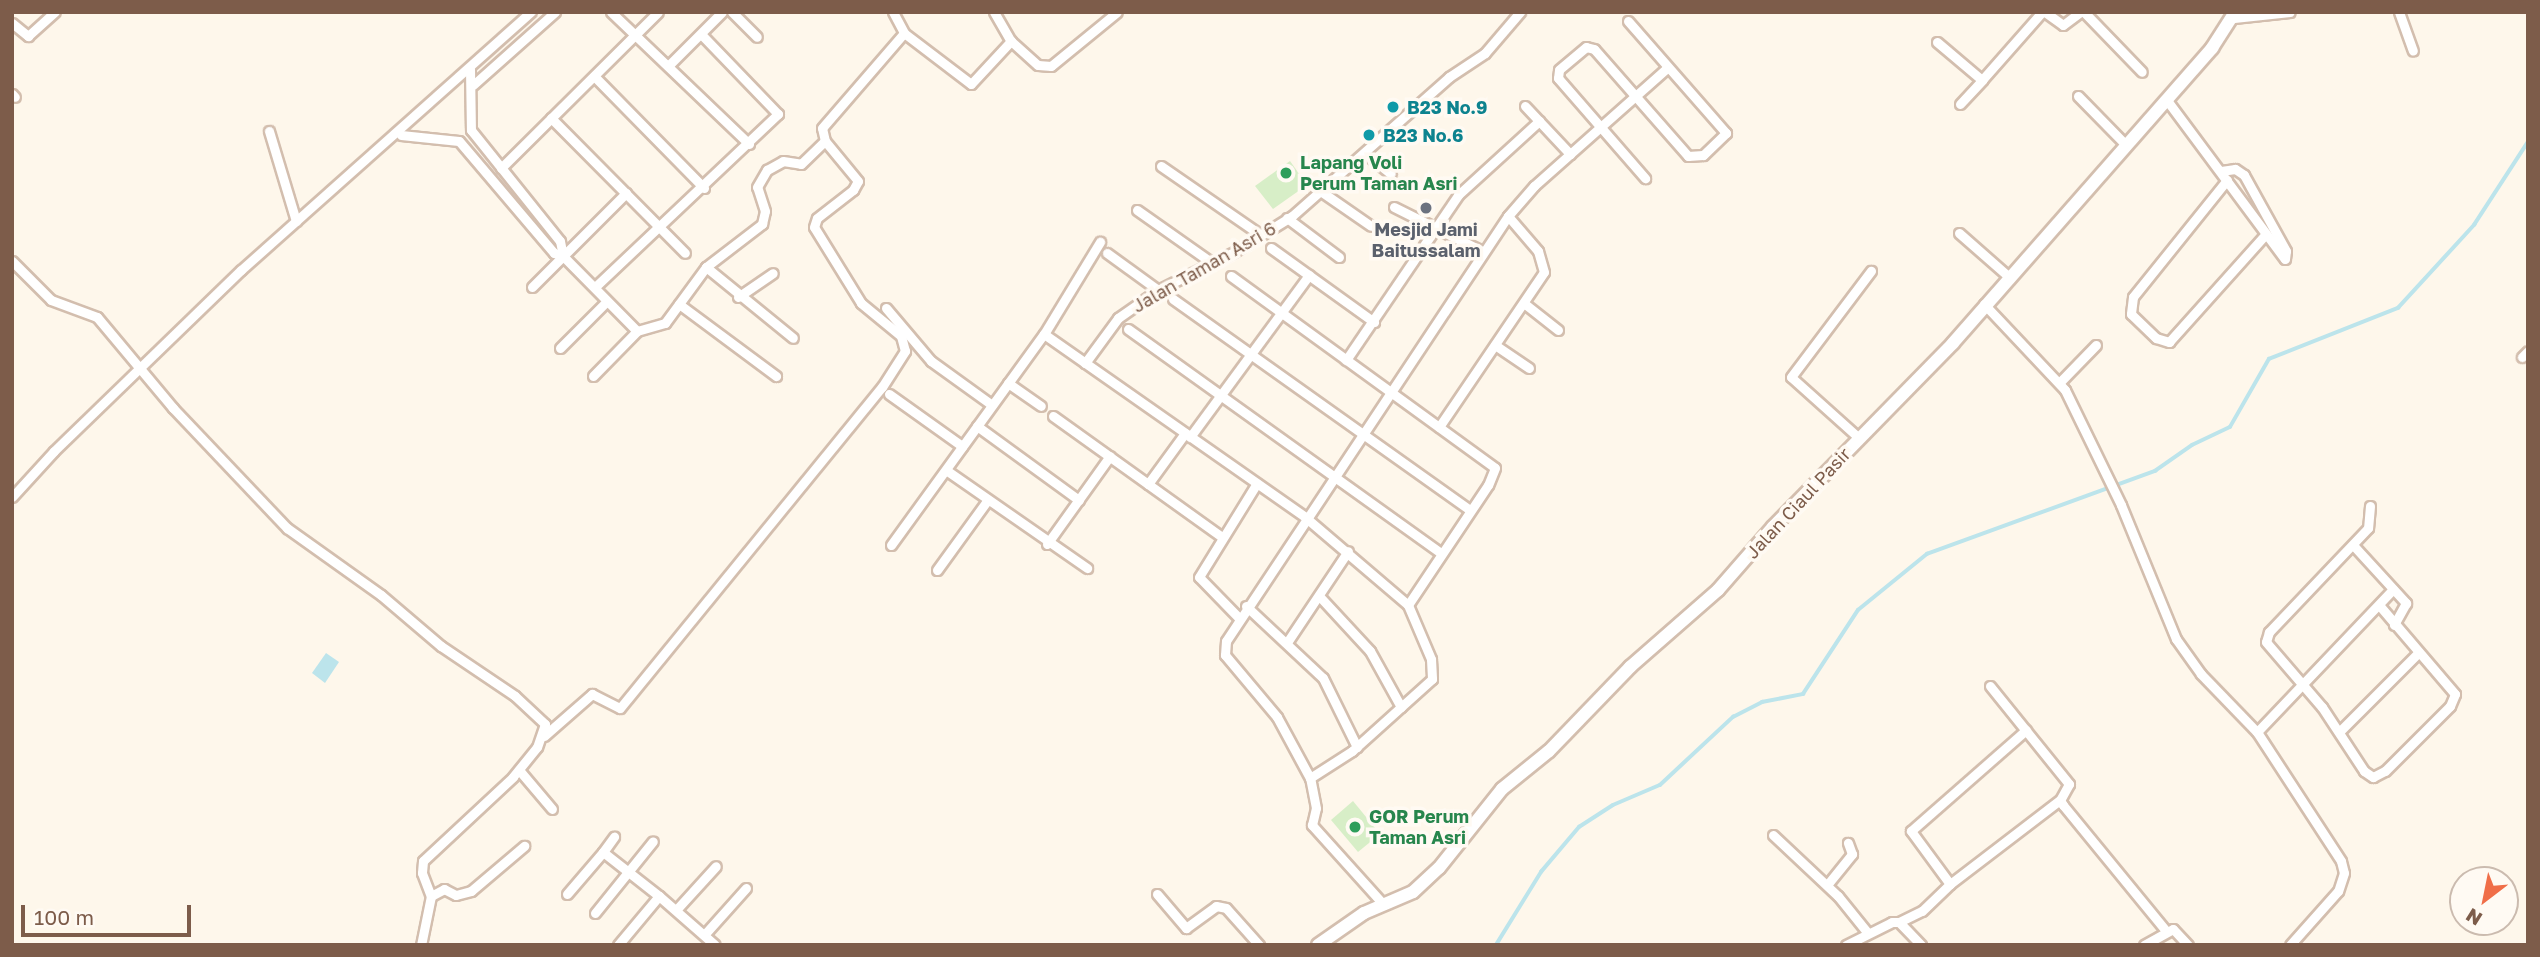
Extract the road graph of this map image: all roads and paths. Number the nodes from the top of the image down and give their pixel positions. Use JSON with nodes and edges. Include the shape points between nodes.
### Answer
{"nodes":[{"id":1,"x":55,"y":12,"type":"edge"},
{"id":2,"x":531,"y":12,"type":"edge"},
{"id":3,"x":555,"y":12,"type":"edge"},
{"id":4,"x":611,"y":12,"type":"edge"},
{"id":5,"x":658,"y":12,"type":"edge"},
{"id":6,"x":722,"y":12,"type":"edge"},
{"id":7,"x":732,"y":12,"type":"edge"},
{"id":8,"x":892,"y":12,"type":"edge"},
{"id":9,"x":994,"y":12,"type":"edge"},
{"id":10,"x":1117,"y":12,"type":"edge"},
{"id":11,"x":1520,"y":12,"type":"edge"},
{"id":12,"x":2043,"y":12,"type":"edge"},
{"id":13,"x":2082,"y":12,"type":"edge"},
{"id":14,"x":2290,"y":12,"type":"edge"},
{"id":15,"x":2399,"y":12,"type":"edge"},
{"id":16,"x":2235,"y":15,"type":"edge"},
{"id":17,"x":1628,"y":21,"type":"dead end"},
{"id":18,"x":12,"y":23,"type":"edge"},
{"id":19,"x":904,"y":33,"type":"junction"},
{"id":20,"x":636,"y":34,"type":"junction"},
{"id":21,"x":701,"y":34,"type":"junction"},
{"id":22,"x":757,"y":37,"type":"dead end"},
{"id":23,"x":1012,"y":41,"type":"junction"},
{"id":24,"x":1937,"y":42,"type":"dead end"},
{"id":25,"x":2413,"y":51,"type":"dead end"},
{"id":26,"x":668,"y":66,"type":"junction"},
{"id":27,"x":1667,"y":68,"type":"junction"},
{"id":28,"x":470,"y":69,"type":"junction"},
{"id":29,"x":2142,"y":72,"type":"dead end"},
{"id":30,"x":594,"y":76,"type":"junction"},
{"id":31,"x":1982,"y":80,"type":"junction"},
{"id":32,"x":473,"y":85,"type":"junction"},
{"id":33,"x":1634,"y":96,"type":"junction"},
{"id":34,"x":2078,"y":96,"type":"dead end"},
{"id":35,"x":2166,"y":99,"type":"junction"},
{"id":36,"x":1960,"y":104,"type":"dead end"},
{"id":37,"x":1525,"y":106,"type":"dead end"},
{"id":38,"x":551,"y":118,"type":"junction"},
{"id":39,"x":1539,"y":121,"type":"junction"},
{"id":40,"x":1601,"y":124,"type":"junction"},
{"id":41,"x":471,"y":130,"type":"junction"},
{"id":42,"x":270,"y":131,"type":"dead end"},
{"id":43,"x":401,"y":135,"type":"dead end"},
{"id":44,"x":459,"y":141,"type":"junction"},
{"id":45,"x":825,"y":141,"type":"junction"},
{"id":46,"x":749,"y":144,"type":"junction"},
{"id":47,"x":2125,"y":144,"type":"junction"},
{"id":48,"x":1364,"y":153,"type":"junction"},
{"id":49,"x":1570,"y":153,"type":"junction"},
{"id":50,"x":1161,"y":166,"type":"dead end"},
{"id":51,"x":501,"y":169,"type":"junction"},
{"id":52,"x":2221,"y":171,"type":"junction"},
{"id":53,"x":1391,"y":174,"type":"dead end"},
{"id":54,"x":1646,"y":178,"type":"dead end"},
{"id":55,"x":2227,"y":180,"type":"junction"},
{"id":56,"x":704,"y":188,"type":"junction"},
{"id":57,"x":1319,"y":190,"type":"junction"},
{"id":58,"x":626,"y":193,"type":"junction"},
{"id":59,"x":1394,"y":207,"type":"dead end"},
{"id":60,"x":1137,"y":210,"type":"dead end"},
{"id":61,"x":1508,"y":216,"type":"junction"},
{"id":62,"x":1287,"y":218,"type":"junction"},
{"id":63,"x":296,"y":221,"type":"junction"},
{"id":64,"x":1371,"y":226,"type":"dead end"},
{"id":65,"x":661,"y":228,"type":"junction"},
{"id":66,"x":1434,"y":230,"type":"junction"},
{"id":67,"x":1959,"y":233,"type":"dead end"},
{"id":68,"x":1261,"y":235,"type":"junction"},
{"id":69,"x":2265,"y":235,"type":"junction"},
{"id":70,"x":1100,"y":242,"type":"dead end"},
{"id":71,"x":1270,"y":247,"type":"dead end"},
{"id":72,"x":1482,"y":251,"type":"junction"},
{"id":73,"x":685,"y":253,"type":"dead end"},
{"id":74,"x":1107,"y":253,"type":"dead end"},
{"id":75,"x":563,"y":256,"type":"junction"},
{"id":76,"x":1339,"y":257,"type":"dead end"},
{"id":77,"x":12,"y":261,"type":"edge"},
{"id":78,"x":1212,"y":263,"type":"junction"},
{"id":79,"x":706,"y":267,"type":"junction"},
{"id":80,"x":1871,"y":271,"type":"dead end"},
{"id":81,"x":772,"y":273,"type":"dead end"},
{"id":82,"x":1309,"y":275,"type":"junction"},
{"id":83,"x":1231,"y":276,"type":"dead end"},
{"id":84,"x":2008,"y":276,"type":"junction"},
{"id":85,"x":533,"y":287,"type":"dead end"},
{"id":86,"x":594,"y":287,"type":"junction"},
{"id":87,"x":1158,"y":290,"type":"junction"},
{"id":88,"x":738,"y":297,"type":"junction"},
{"id":89,"x":1173,"y":299,"type":"dead end"},
{"id":90,"x":607,"y":301,"type":"junction"},
{"id":91,"x":678,"y":304,"type":"junction"},
{"id":92,"x":1525,"y":304,"type":"junction"},
{"id":93,"x":1984,"y":304,"type":"junction"},
{"id":94,"x":886,"y":308,"type":"dead end"},
{"id":95,"x":1281,"y":313,"type":"junction"},
{"id":96,"x":1374,"y":322,"type":"junction"},
{"id":97,"x":1128,"y":329,"type":"dead end"},
{"id":98,"x":641,"y":330,"type":"junction"},
{"id":99,"x":1558,"y":330,"type":"dead end"},
{"id":100,"x":1044,"y":334,"type":"junction"},
{"id":101,"x":793,"y":338,"type":"dead end"},
{"id":102,"x":1495,"y":345,"type":"junction"},
{"id":103,"x":2096,"y":345,"type":"dead end"},
{"id":104,"x":560,"y":348,"type":"dead end"},
{"id":105,"x":1251,"y":354,"type":"junction"},
{"id":106,"x":1346,"y":360,"type":"junction"},
{"id":107,"x":1085,"y":363,"type":"junction"},
{"id":108,"x":139,"y":368,"type":"junction"},
{"id":109,"x":1529,"y":368,"type":"dead end"},
{"id":110,"x":593,"y":376,"type":"dead end"},
{"id":111,"x":776,"y":376,"type":"dead end"},
{"id":112,"x":1008,"y":383,"type":"junction"},
{"id":113,"x":2059,"y":383,"type":"junction"},
{"id":114,"x":1390,"y":391,"type":"junction"},
{"id":115,"x":889,"y":394,"type":"dead end"},
{"id":116,"x":1222,"y":394,"type":"junction"},
{"id":117,"x":992,"y":405,"type":"junction"},
{"id":118,"x":1041,"y":406,"type":"dead end"},
{"id":119,"x":1054,"y":416,"type":"dead end"},
{"id":120,"x":977,"y":426,"type":"junction"},
{"id":121,"x":1439,"y":427,"type":"junction"},
{"id":122,"x":1362,"y":433,"type":"junction"},
{"id":123,"x":1188,"y":435,"type":"junction"},
{"id":124,"x":1859,"y":438,"type":"junction"},
{"id":125,"x":962,"y":446,"type":"junction"},
{"id":126,"x":1110,"y":456,"type":"junction"},
{"id":127,"x":946,"y":470,"type":"junction"},
{"id":128,"x":1334,"y":475,"type":"junction"},
{"id":129,"x":1257,"y":483,"type":"junction"},
{"id":130,"x":1148,"y":484,"type":"junction"},
{"id":131,"x":12,"y":497,"type":"edge"},
{"id":132,"x":987,"y":500,"type":"junction"},
{"id":133,"x":1079,"y":500,"type":"junction"},
{"id":134,"x":2370,"y":506,"type":"dead end"},
{"id":135,"x":1470,"y":510,"type":"junction"},
{"id":136,"x":1305,"y":517,"type":"junction"},
{"id":137,"x":1222,"y":537,"type":"junction"},
{"id":138,"x":1047,"y":544,"type":"junction"},
{"id":139,"x":891,"y":545,"type":"dead end"},
{"id":140,"x":2353,"y":545,"type":"junction"},
{"id":141,"x":1348,"y":551,"type":"junction"},
{"id":142,"x":1441,"y":553,"type":"junction"},
{"id":143,"x":1087,"y":568,"type":"dead end"},
{"id":144,"x":936,"y":570,"type":"dead end"},
{"id":145,"x":2393,"y":589,"type":"junction"},
{"id":146,"x":1321,"y":598,"type":"junction"},
{"id":147,"x":1408,"y":605,"type":"junction"},
{"id":148,"x":2379,"y":605,"type":"junction"},
{"id":149,"x":1247,"y":606,"type":"junction"},
{"id":150,"x":1238,"y":618,"type":"junction"},
{"id":151,"x":2395,"y":625,"type":"junction"},
{"id":152,"x":1288,"y":640,"type":"junction"},
{"id":153,"x":2418,"y":653,"type":"junction"},
{"id":154,"x":2302,"y":683,"type":"junction"},
{"id":155,"x":1990,"y":686,"type":"dead end"},
{"id":156,"x":1401,"y":707,"type":"junction"},
{"id":157,"x":2026,"y":730,"type":"junction"},
{"id":158,"x":2340,"y":731,"type":"junction"},
{"id":159,"x":2257,"y":732,"type":"junction"},
{"id":160,"x":544,"y":736,"type":"junction"},
{"id":161,"x":1357,"y":747,"type":"junction"},
{"id":162,"x":519,"y":770,"type":"junction"},
{"id":163,"x":1310,"y":778,"type":"junction"},
{"id":164,"x":2060,"y":800,"type":"junction"},
{"id":165,"x":552,"y":809,"type":"dead end"},
{"id":166,"x":1773,"y":835,"type":"dead end"},
{"id":167,"x":614,"y":837,"type":"dead end"},
{"id":168,"x":653,"y":841,"type":"dead end"},
{"id":169,"x":1848,"y":843,"type":"dead end"},
{"id":170,"x":524,"y":846,"type":"dead end"},
{"id":171,"x":603,"y":852,"type":"junction"},
{"id":172,"x":716,"y":866,"type":"dead end"},
{"id":173,"x":627,"y":871,"type":"junction"},
{"id":174,"x":1950,"y":884,"type":"junction"},
{"id":175,"x":1827,"y":885,"type":"junction"},
{"id":176,"x":746,"y":888,"type":"dead end"},
{"id":177,"x":567,"y":894,"type":"dead end"},
{"id":178,"x":1157,"y":894,"type":"dead end"},
{"id":179,"x":431,"y":896,"type":"junction"},
{"id":180,"x":659,"y":896,"type":"junction"},
{"id":181,"x":1384,"y":905,"type":"junction"},
{"id":182,"x":676,"y":910,"type":"junction"},
{"id":183,"x":595,"y":913,"type":"dead end"},
{"id":184,"x":1899,"y":922,"type":"junction"},
{"id":185,"x":2166,"y":931,"type":"junction"},
{"id":186,"x":1867,"y":932,"type":"junction"},
{"id":187,"x":704,"y":935,"type":"junction"},
{"id":188,"x":421,"y":945,"type":"edge"},
{"id":189,"x":618,"y":945,"type":"edge"},
{"id":190,"x":715,"y":945,"type":"edge"},
{"id":191,"x":1259,"y":945,"type":"edge"},
{"id":192,"x":1318,"y":945,"type":"edge"},
{"id":193,"x":1846,"y":945,"type":"edge"},
{"id":194,"x":1921,"y":945,"type":"edge"},
{"id":195,"x":2144,"y":945,"type":"edge"},
{"id":196,"x":2188,"y":945,"type":"edge"},
{"id":197,"x":2290,"y":945,"type":"edge"}],
"edges":[{"from":1,"to":18,"type":"street","via":[[28,36]]},
{"from":2,"to":28,"type":"street"},
{"from":3,"to":32,"type":"street"},
{"from":4,"to":20,"type":"street"},
{"from":5,"to":20,"type":"street"},
{"from":6,"to":21,"type":"street"},
{"from":7,"to":22,"type":"street"},
{"from":8,"to":19,"type":"street"},
{"from":9,"to":23,"type":"street"},
{"from":10,"to":23,"type":"street","via":[[1051,66],[1038,65]]},
{"from":11,"to":48,"type":"street","name":"Jalan Taman Asri 6","via":[[1485,53],[1449,77]]},
{"from":12,"to":13,"type":"street","via":[[2063,25]]},
{"from":12,"to":31,"type":"street"},
{"from":13,"to":29,"type":"street"},
{"from":14,"to":16,"type":"street"},
{"from":15,"to":25,"type":"street"},
{"from":16,"to":35,"type":"street","name":"Jalan Ciaul Pasir"},
{"from":17,"to":27,"type":"street"},
{"from":19,"to":23,"type":"street","via":[[971,84]]},
{"from":19,"to":45,"type":"street","via":[[823,126]]},
{"from":20,"to":26,"type":"street"},
{"from":20,"to":30,"type":"street"},
{"from":21,"to":26,"type":"street"},
{"from":21,"to":46,"type":"street","via":[[778,110]]},
{"from":24,"to":31,"type":"street"},
{"from":26,"to":46,"type":"street"},
{"from":27,"to":33,"type":"street"},
{"from":27,"to":33,"type":"street","via":[[1723,127],[1725,136],[1715,147],[1696,158],[1688,156]]},
{"from":28,"to":32,"type":"street"},
{"from":28,"to":63,"type":"street"},
{"from":30,"to":38,"type":"street"},
{"from":30,"to":56,"type":"street"},
{"from":31,"to":36,"type":"street"},
{"from":32,"to":41,"type":"street"},
{"from":33,"to":40,"type":"street"},
{"from":33,"to":40,"type":"street","via":[[1594,49],[1581,50],[1556,75]]},
{"from":34,"to":47,"type":"street"},
{"from":35,"to":47,"type":"street","name":"Jalan Ciaul Pasir"},
{"from":35,"to":52,"type":"street"},
{"from":37,"to":39,"type":"street"},
{"from":38,"to":51,"type":"street"},
{"from":38,"to":58,"type":"street"},
{"from":39,"to":49,"type":"street"},
{"from":39,"to":66,"type":"street","via":[[1472,180]]},
{"from":40,"to":49,"type":"street"},
{"from":40,"to":54,"type":"street"},
{"from":41,"to":44,"type":"street"},
{"from":41,"to":51,"type":"street"},
{"from":42,"to":63,"type":"street"},
{"from":43,"to":44,"type":"street"},
{"from":44,"to":75,"type":"street","via":[[554,253]]},
{"from":45,"to":79,"type":"street","via":[[801,164],[783,161],[767,170],[757,187],[765,220]]},
{"from":45,"to":160,"type":"street","via":[[858,181],[817,218],[814,228],[861,303],[898,333],[905,351],[812,475],[621,708],[592,694]]},
{"from":46,"to":56,"type":"street"},
{"from":47,"to":84,"type":"street","name":"Jalan Ciaul Pasir"},
{"from":48,"to":53,"type":"street"},
{"from":48,"to":57,"type":"street","name":"Jalan Taman Asri 6"},
{"from":49,"to":61,"type":"street"},
{"from":50,"to":68,"type":"street"},
{"from":51,"to":75,"type":"street","via":[[561,241]]},
{"from":52,"to":55,"type":"street"},
{"from":52,"to":69,"type":"street","via":[[2235,169],[2244,174],[2286,251],[2285,258]]},
{"from":55,"to":69,"type":"street"},
{"from":55,"to":69,"type":"street","via":[[2133,297],[2131,314],[2156,338],[2169,342]]},
{"from":56,"to":65,"type":"street"},
{"from":57,"to":62,"type":"street","name":"Jalan Taman Asri 6"},
{"from":57,"to":64,"type":"street"},
{"from":58,"to":65,"type":"street"},
{"from":58,"to":75,"type":"street"},
{"from":59,"to":66,"type":"street"},
{"from":60,"to":78,"type":"street"},
{"from":61,"to":72,"type":"street"},
{"from":61,"to":92,"type":"street","via":[[1545,266]]},
{"from":62,"to":68,"type":"street","name":"Jalan Taman Asri 6"},
{"from":62,"to":76,"type":"street"},
{"from":63,"to":108,"type":"street"},
{"from":65,"to":73,"type":"street"},
{"from":65,"to":86,"type":"street"},
{"from":66,"to":72,"type":"street"},
{"from":66,"to":96,"type":"street"},
{"from":67,"to":84,"type":"street"},
{"from":68,"to":78,"type":"street","name":"Jalan Taman Asri 6"},
{"from":70,"to":100,"type":"street"},
{"from":71,"to":82,"type":"street"},
{"from":72,"to":114,"type":"street"},
{"from":74,"to":87,"type":"street"},
{"from":75,"to":85,"type":"street"},
{"from":75,"to":86,"type":"street"},
{"from":77,"to":108,"type":"street","via":[[51,300],[97,317]]},
{"from":78,"to":87,"type":"street","name":"Jalan Taman Asri 6"},
{"from":79,"to":88,"type":"street"},
{"from":79,"to":91,"type":"street"},
{"from":80,"to":124,"type":"street","via":[[1791,377]]},
{"from":81,"to":88,"type":"street"},
{"from":82,"to":95,"type":"street"},
{"from":82,"to":96,"type":"street"},
{"from":83,"to":95,"type":"street"},
{"from":84,"to":93,"type":"street","name":"Jalan Ciaul Pasir"},
{"from":86,"to":90,"type":"street"},
{"from":87,"to":107,"type":"street","name":"Jalan Taman Asri 6","via":[[1118,318]]},
{"from":88,"to":101,"type":"street"},
{"from":89,"to":105,"type":"street"},
{"from":90,"to":98,"type":"street"},
{"from":90,"to":104,"type":"street"},
{"from":91,"to":98,"type":"street","via":[[658,326]]},
{"from":91,"to":111,"type":"street"},
{"from":92,"to":99,"type":"street"},
{"from":92,"to":102,"type":"street"},
{"from":93,"to":113,"type":"street"},
{"from":93,"to":124,"type":"street","name":"Jalan Ciaul Pasir","via":[[1929,369]]},
{"from":94,"to":117,"type":"street","via":[[931,361]]},
{"from":95,"to":105,"type":"street"},
{"from":95,"to":106,"type":"street"},
{"from":96,"to":106,"type":"street"},
{"from":97,"to":116,"type":"street"},
{"from":98,"to":110,"type":"street"},
{"from":100,"to":107,"type":"street"},
{"from":100,"to":112,"type":"street"},
{"from":102,"to":109,"type":"street"},
{"from":102,"to":121,"type":"street"},
{"from":103,"to":113,"type":"street"},
{"from":105,"to":116,"type":"street"},
{"from":105,"to":122,"type":"street"},
{"from":106,"to":114,"type":"street"},
{"from":107,"to":123,"type":"street"},
{"from":108,"to":131,"type":"street"},
{"from":108,"to":160,"type":"street","via":[[287,528],[530,708],[545,724]]},
{"from":112,"to":117,"type":"street"},
{"from":112,"to":118,"type":"street"},
{"from":113,"to":159,"type":"street","via":[[2121,505],[2176,639],[2201,674]]},
{"from":114,"to":121,"type":"street"},
{"from":114,"to":122,"type":"street"},
{"from":115,"to":125,"type":"street"},
{"from":116,"to":123,"type":"street"},
{"from":116,"to":128,"type":"street"},
{"from":117,"to":120,"type":"street"},
{"from":119,"to":126,"type":"street"},
{"from":120,"to":125,"type":"street"},
{"from":120,"to":133,"type":"street"},
{"from":121,"to":135,"type":"street","via":[[1495,468]]},
{"from":122,"to":128,"type":"street"},
{"from":122,"to":135,"type":"street"},
{"from":123,"to":129,"type":"street"},
{"from":123,"to":130,"type":"street"},
{"from":124,"to":181,"type":"street","name":"Jalan Ciaul Pasir","via":[[1718,590],[1630,667],[1549,751],[1502,789],[1439,868],[1413,892]]},
{"from":125,"to":127,"type":"street"},
{"from":126,"to":130,"type":"street"},
{"from":126,"to":133,"type":"street"},
{"from":127,"to":132,"type":"street"},
{"from":127,"to":139,"type":"street"},
{"from":128,"to":136,"type":"street"},
{"from":128,"to":142,"type":"street"},
{"from":129,"to":136,"type":"street"},
{"from":129,"to":137,"type":"street"},
{"from":130,"to":137,"type":"street"},
{"from":132,"to":138,"type":"street"},
{"from":132,"to":144,"type":"street"},
{"from":133,"to":138,"type":"street"},
{"from":134,"to":140,"type":"street","via":[[2368,528]]},
{"from":135,"to":142,"type":"street"},
{"from":136,"to":141,"type":"street"},
{"from":136,"to":149,"type":"street"},
{"from":137,"to":150,"type":"street","via":[[1199,577]]},
{"from":138,"to":143,"type":"street"},
{"from":140,"to":145,"type":"street"},
{"from":140,"to":154,"type":"street","via":[[2267,637],[2266,645]]},
{"from":141,"to":146,"type":"street"},
{"from":141,"to":147,"type":"street"},
{"from":142,"to":147,"type":"street"},
{"from":145,"to":148,"type":"street"},
{"from":145,"to":151,"type":"street","via":[[2406,606]]},
{"from":146,"to":152,"type":"street"},
{"from":146,"to":156,"type":"street","via":[[1370,652]]},
{"from":147,"to":156,"type":"street","via":[[1434,674]]},
{"from":148,"to":151,"type":"street"},
{"from":148,"to":154,"type":"street"},
{"from":149,"to":150,"type":"street"},
{"from":149,"to":152,"type":"street"},
{"from":150,"to":163,"type":"street","via":[[1226,641],[1225,655],[1277,718]]},
{"from":151,"to":153,"type":"street"},
{"from":152,"to":161,"type":"street","via":[[1323,678]]},
{"from":153,"to":158,"type":"street"},
{"from":153,"to":158,"type":"street","via":[[2454,690],[2455,698],[2385,771],[2367,775]]},
{"from":154,"to":158,"type":"street"},
{"from":154,"to":159,"type":"street"},
{"from":155,"to":157,"type":"street"},
{"from":156,"to":161,"type":"street"},
{"from":157,"to":164,"type":"street","via":[[2069,784]]},
{"from":157,"to":174,"type":"street","via":[[1912,831]]},
{"from":159,"to":197,"type":"street","via":[[2336,851],[2344,873],[2338,891]]},
{"from":160,"to":162,"type":"street"},
{"from":161,"to":163,"type":"street"},
{"from":162,"to":165,"type":"street"},
{"from":162,"to":179,"type":"street","via":[[423,861],[422,873]]},
{"from":163,"to":181,"type":"street","via":[[1316,808],[1312,825]]},
{"from":164,"to":174,"type":"street"},
{"from":164,"to":185,"type":"street"},
{"from":166,"to":175,"type":"street"},
{"from":167,"to":171,"type":"street"},
{"from":168,"to":173,"type":"street"},
{"from":169,"to":175,"type":"street","via":[[1852,853]]},
{"from":170,"to":179,"type":"street","via":[[471,891],[456,895],[444,888]]},
{"from":171,"to":173,"type":"street"},
{"from":171,"to":177,"type":"street"},
{"from":172,"to":182,"type":"street"},
{"from":173,"to":180,"type":"street"},
{"from":173,"to":183,"type":"street"},
{"from":174,"to":184,"type":"street","via":[[1922,911]]},
{"from":175,"to":186,"type":"street"},
{"from":176,"to":187,"type":"street"},
{"from":178,"to":191,"type":"street","via":[[1186,928],[1216,906],[1226,908]]},
{"from":179,"to":188,"type":"street"},
{"from":180,"to":182,"type":"street"},
{"from":180,"to":189,"type":"street"},
{"from":181,"to":192,"type":"street","name":"Jalan Ciaul Pasir","via":[[1364,913]]},
{"from":182,"to":187,"type":"street"},
{"from":184,"to":186,"type":"street"},
{"from":184,"to":194,"type":"street"},
{"from":185,"to":195,"type":"street"},
{"from":185,"to":196,"type":"street","via":[[2176,930]]},
{"from":186,"to":193,"type":"street"},
{"from":187,"to":190,"type":"street"}]}
